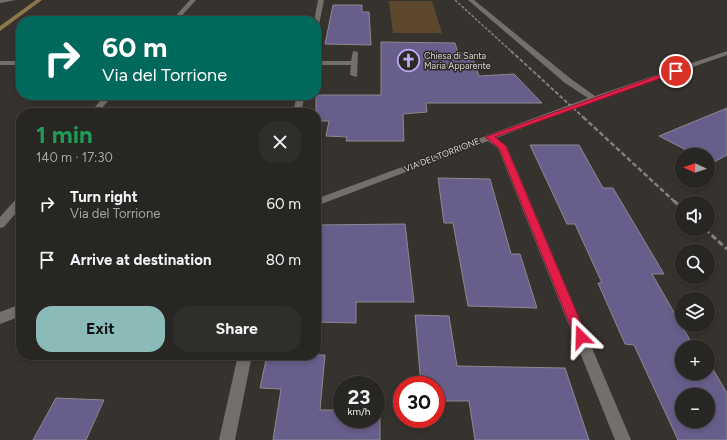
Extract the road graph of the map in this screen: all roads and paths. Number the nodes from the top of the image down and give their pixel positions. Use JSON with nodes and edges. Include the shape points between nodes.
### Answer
{"nodes":[{"id":1,"x":13,"y":0,"type":"edge"},
{"id":2,"x":39,"y":0,"type":"edge"},
{"id":3,"x":193,"y":0,"type":"edge"},
{"id":4,"x":321,"y":0,"type":"edge"},
{"id":5,"x":471,"y":0,"type":"edge"},
{"id":6,"x":0,"y":1,"type":"edge"},
{"id":7,"x":18,"y":16,"type":"edge"},
{"id":8,"x":179,"y":16,"type":"edge"},
{"id":9,"x":318,"y":16,"type":"edge"},
{"id":10,"x":16,"y":18,"type":"edge"},
{"id":11,"x":0,"y":30,"type":"edge"},
{"id":12,"x":355,"y":52,"type":"dead end"},
{"id":13,"x":727,"y":54,"type":"edge"},
{"id":14,"x":0,"y":63,"type":"edge"},
{"id":15,"x":16,"y":63,"type":"edge"},
{"id":16,"x":321,"y":63,"type":"edge"},
{"id":17,"x":355,"y":63,"type":"junction"},
{"id":18,"x":354,"y":76,"type":"dead end"},
{"id":19,"x":594,"y":99,"type":"junction"},
{"id":20,"x":105,"y":100,"type":"edge"},
{"id":21,"x":98,"y":108,"type":"edge"},
{"id":22,"x":489,"y":137,"type":"junction"},
{"id":23,"x":321,"y":201,"type":"edge"},
{"id":24,"x":16,"y":206,"type":"edge"},
{"id":25,"x":0,"y":224,"type":"edge"},
{"id":26,"x":16,"y":312,"type":"edge"},
{"id":27,"x":0,"y":318,"type":"edge"},
{"id":28,"x":244,"y":360,"type":"edge"},
{"id":29,"x":227,"y":440,"type":"edge"},
{"id":30,"x":623,"y":440,"type":"edge"}],
"edges":[{"from":1,"to":6,"type":"street"},
{"from":2,"to":7,"type":"main road"},
{"from":3,"to":8,"type":"street"},
{"from":4,"to":9,"type":"street"},
{"from":5,"to":19,"type":"street","via":[[568,81]]},
{"from":10,"to":11,"type":"main road"},
{"from":12,"to":17,"type":"street"},
{"from":13,"to":19,"type":"street","name":"VIA DEL TORRIONE"},
{"from":14,"to":15,"type":"street"},
{"from":16,"to":17,"type":"street"},
{"from":17,"to":18,"type":"street"},
{"from":19,"to":22,"type":"street","name":"VIA DEL TORRIONE"},
{"from":20,"to":21,"type":"street"},
{"from":22,"to":23,"type":"street","name":"VIA DEL TORRIONE"},
{"from":22,"to":30,"type":"street","via":[[502,146]]},
{"from":24,"to":25,"type":"street"},
{"from":26,"to":27,"type":"street"},
{"from":28,"to":29,"type":"street"}]}
